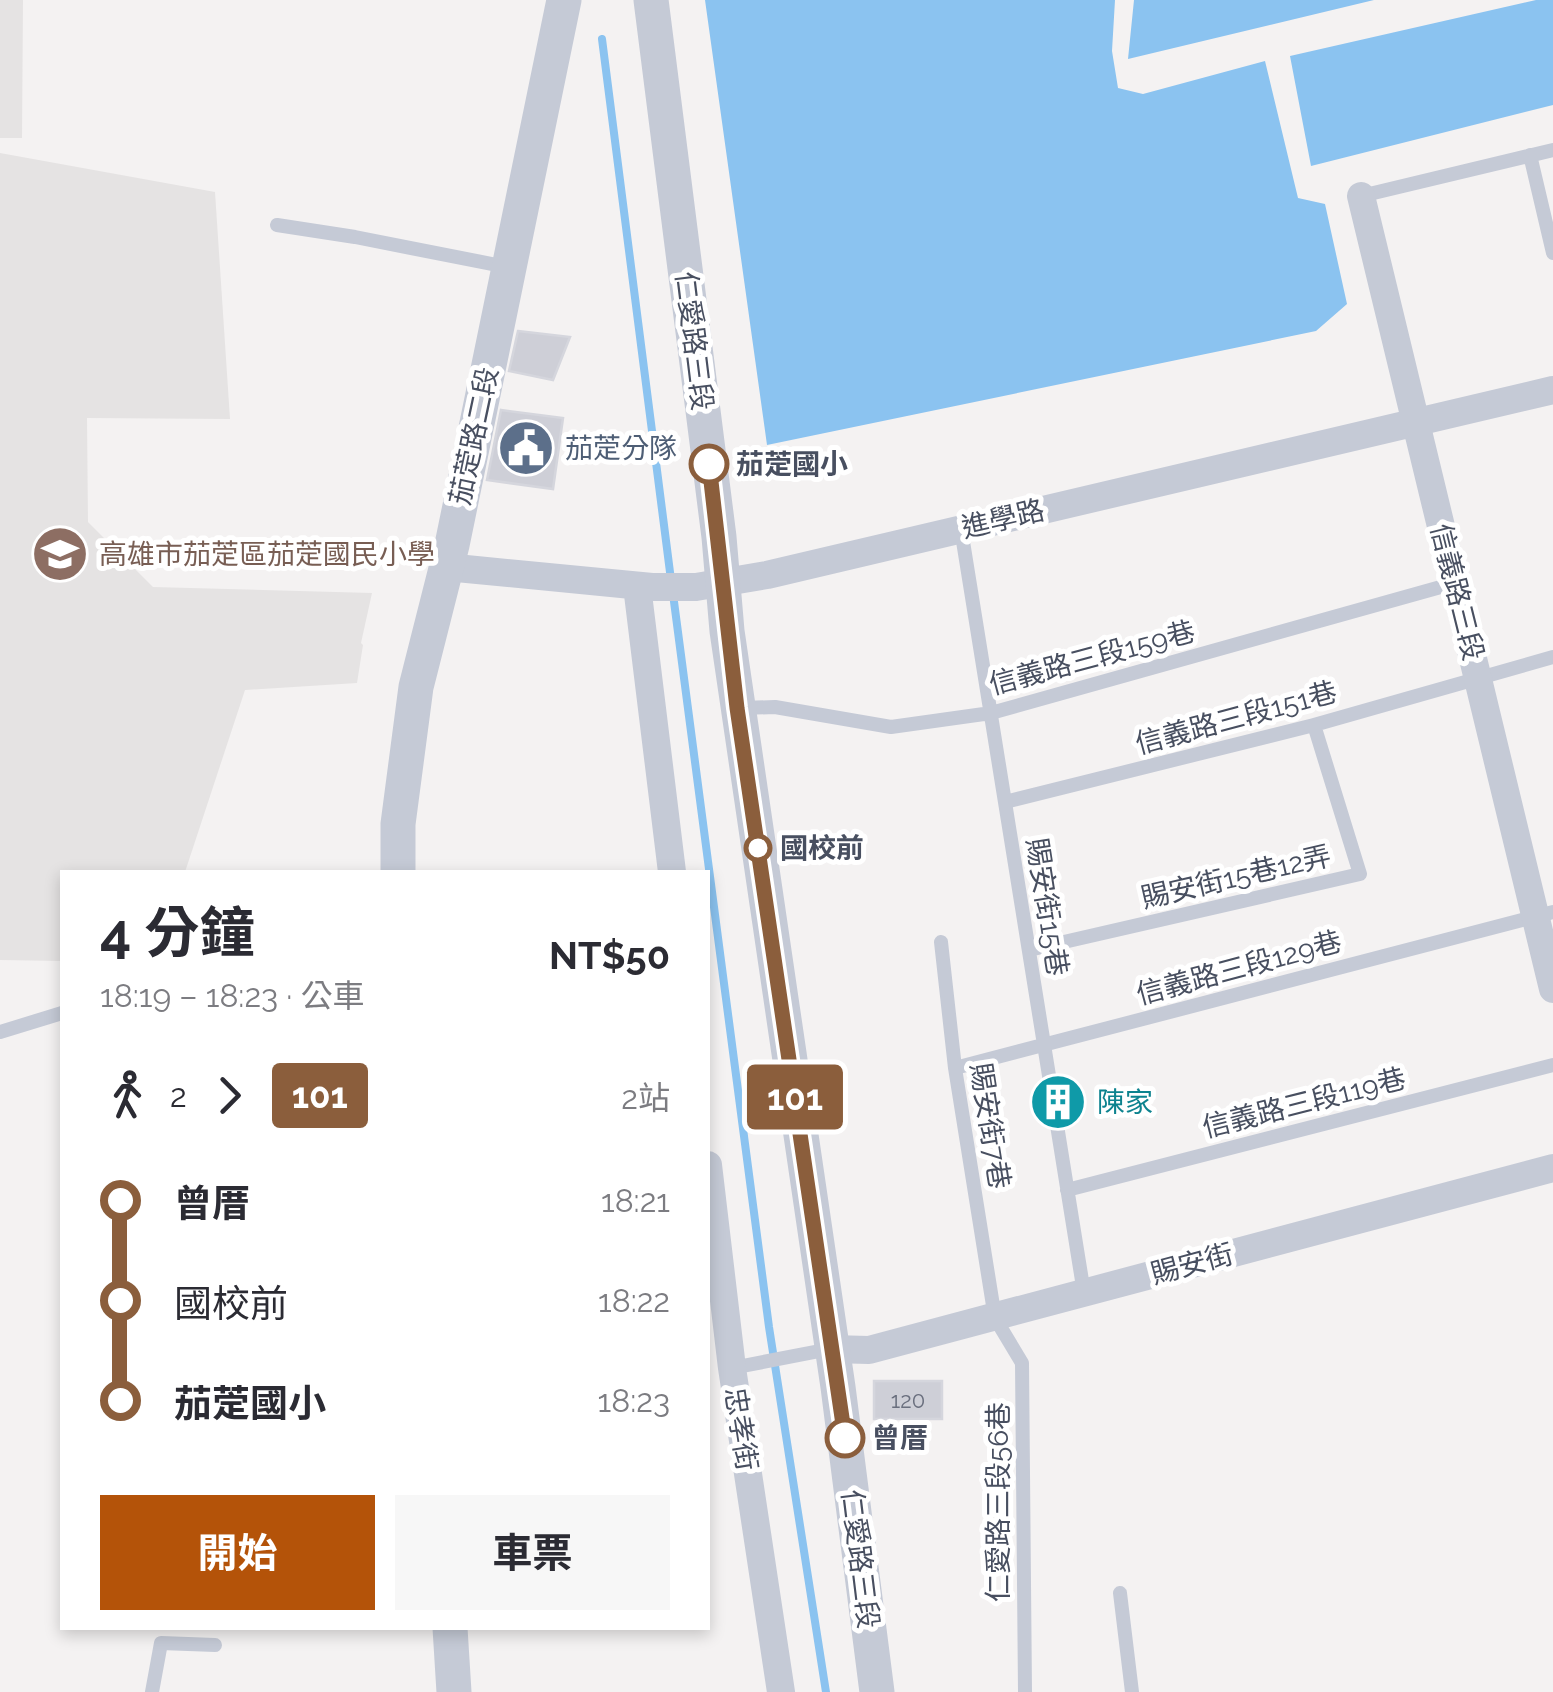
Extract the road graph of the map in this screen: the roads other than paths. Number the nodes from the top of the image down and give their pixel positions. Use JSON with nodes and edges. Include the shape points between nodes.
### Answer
{"nodes":[{"id":1,"x":564,"y":0,"type":"edge"},
{"id":2,"x":651,"y":0,"type":"edge"},
{"id":3,"x":1553,"y":150,"type":"edge"},
{"id":4,"x":1530,"y":155,"type":"junction"},
{"id":5,"x":1361,"y":196,"type":"joint"},
{"id":6,"x":277,"y":226,"type":"dead end"},
{"id":7,"x":1553,"y":252,"type":"edge"},
{"id":8,"x":509,"y":268,"type":"junction"},
{"id":9,"x":1553,"y":390,"type":"edge"},
{"id":10,"x":1416,"y":422,"type":"junction"},
{"id":11,"x":961,"y":529,"type":"junction"},
{"id":12,"x":446,"y":567,"type":"junction"},
{"id":13,"x":1455,"y":583,"type":"junction"},
{"id":14,"x":709,"y":585,"type":"junction"},
{"id":15,"x":644,"y":587,"type":"junction"},
{"id":16,"x":1553,"y":657,"type":"edge"},
{"id":17,"x":1478,"y":676,"type":"junction"},
{"id":18,"x":737,"y":708,"type":"junction"},
{"id":19,"x":991,"y":713,"type":"junction"},
{"id":20,"x":1314,"y":724,"type":"junction"},
{"id":21,"x":1006,"y":802,"type":"junction"},
{"id":22,"x":398,"y":870,"type":"edge"},
{"id":23,"x":672,"y":870,"type":"edge"},
{"id":24,"x":1544,"y":914,"type":"edge"},
{"id":25,"x":941,"y":942,"type":"dead end"},
{"id":26,"x":1029,"y":950,"type":"junction"},
{"id":27,"x":1553,"y":989,"type":"edge"},
{"id":28,"x":60,"y":1014,"type":"edge"},
{"id":29,"x":0,"y":1032,"type":"edge"},
{"id":30,"x":1044,"y":1045,"type":"junction"},
{"id":31,"x":1553,"y":1065,"type":"edge"},
{"id":32,"x":955,"y":1068,"type":"junction"},
{"id":33,"x":1553,"y":1168,"type":"edge"},
{"id":34,"x":710,"y":1177,"type":"edge"},
{"id":35,"x":1067,"y":1190,"type":"junction"},
{"id":36,"x":1084,"y":1294,"type":"junction"},
{"id":37,"x":996,"y":1318,"type":"junction"},
{"id":38,"x":816,"y":1352,"type":"junction"},
{"id":39,"x":742,"y":1365,"type":"junction"},
{"id":40,"x":1120,"y":1593,"type":"dead end"},
{"id":41,"x":450,"y":1630,"type":"edge"},
{"id":42,"x":215,"y":1646,"type":"dead end"},
{"id":43,"x":152,"y":1692,"type":"edge"},
{"id":44,"x":454,"y":1692,"type":"edge"},
{"id":45,"x":781,"y":1692,"type":"edge"},
{"id":46,"x":877,"y":1692,"type":"edge"},
{"id":47,"x":1025,"y":1692,"type":"edge"},
{"id":48,"x":1132,"y":1692,"type":"edge"}],
"edges":[{"from":1,"to":8,"type":"street","name":"茄萣路二段"},
{"from":2,"to":14,"type":"street","name":"仁愛路三段"},
{"from":3,"to":4,"type":"lane"},
{"from":4,"to":5,"type":"lane"},
{"from":4,"to":7,"type":"lane"},
{"from":5,"to":10,"type":"street","name":"信義路三段"},
{"from":6,"to":8,"type":"lane"},
{"from":8,"to":12,"type":"street","name":"茄萣路二段"},
{"from":9,"to":10,"type":"street","name":"進學路"},
{"from":10,"to":11,"type":"street","name":"進學路"},
{"from":10,"to":13,"type":"street","name":"信義路三段"},
{"from":11,"to":14,"type":"street","name":"進學路"},
{"from":11,"to":19,"type":"lane","name":"賜安街15巷"},
{"from":12,"to":15,"type":"street","name":"進學路"},
{"from":12,"to":22,"type":"street","name":"茄萣路二段","via":[[416,686]]},
{"from":13,"to":17,"type":"street","name":"信義路三段"},
{"from":13,"to":19,"type":"lane","name":"信義路三段159巷"},
{"from":14,"to":15,"type":"street","name":"進學路"},
{"from":14,"to":18,"type":"street","name":"仁愛路三段"},
{"from":15,"to":23,"type":"street"},
{"from":16,"to":17,"type":"lane","name":"信義路三段151巷"},
{"from":17,"to":20,"type":"lane","name":"信義路三段151巷"},
{"from":17,"to":24,"type":"street","name":"信義路三段"},
{"from":18,"to":19,"type":"lane","name":"信義路三段159巷","via":[[775,707],[891,727]]},
{"from":18,"to":38,"type":"street","name":"仁愛路三段"},
{"from":19,"to":21,"type":"lane","name":"賜安街15巷"},
{"from":20,"to":21,"type":"lane","name":"信義路三段151巷"},
{"from":20,"to":26,"type":"lane","name":"賜安街15巷12弄","via":[[1360,874]]},
{"from":21,"to":26,"type":"lane","name":"賜安街15巷"},
{"from":24,"to":27,"type":"street","name":"信義路三段"},
{"from":24,"to":30,"type":"lane","name":"信義路三段129巷"},
{"from":25,"to":32,"type":"lane","name":"賜安街7巷"},
{"from":26,"to":30,"type":"lane","name":"賜安街15巷"},
{"from":28,"to":29,"type":"lane"},
{"from":30,"to":32,"type":"lane","name":"信義路三段129巷"},
{"from":30,"to":35,"type":"lane","name":"賜安街15巷"},
{"from":31,"to":35,"type":"lane","name":"信義路三段119巷"},
{"from":32,"to":37,"type":"lane","name":"賜安街7巷"},
{"from":33,"to":36,"type":"street","name":"賜安街"},
{"from":34,"to":39,"type":"street","name":"忠孝街"},
{"from":35,"to":36,"type":"lane","name":"賜安街15巷"},
{"from":36,"to":37,"type":"street","name":"賜安街"},
{"from":37,"to":38,"type":"street","name":"賜安街","via":[[869,1350]]},
{"from":37,"to":47,"type":"lane","name":"仁愛路三段56巷","via":[[1022,1363]]},
{"from":38,"to":39,"type":"lane"},
{"from":38,"to":46,"type":"street","name":"仁愛路三段"},
{"from":39,"to":45,"type":"street","name":"忠孝街"},
{"from":40,"to":48,"type":"lane"},
{"from":41,"to":44,"type":"street"},
{"from":42,"to":43,"type":"lane","via":[[161,1643]]}]}
